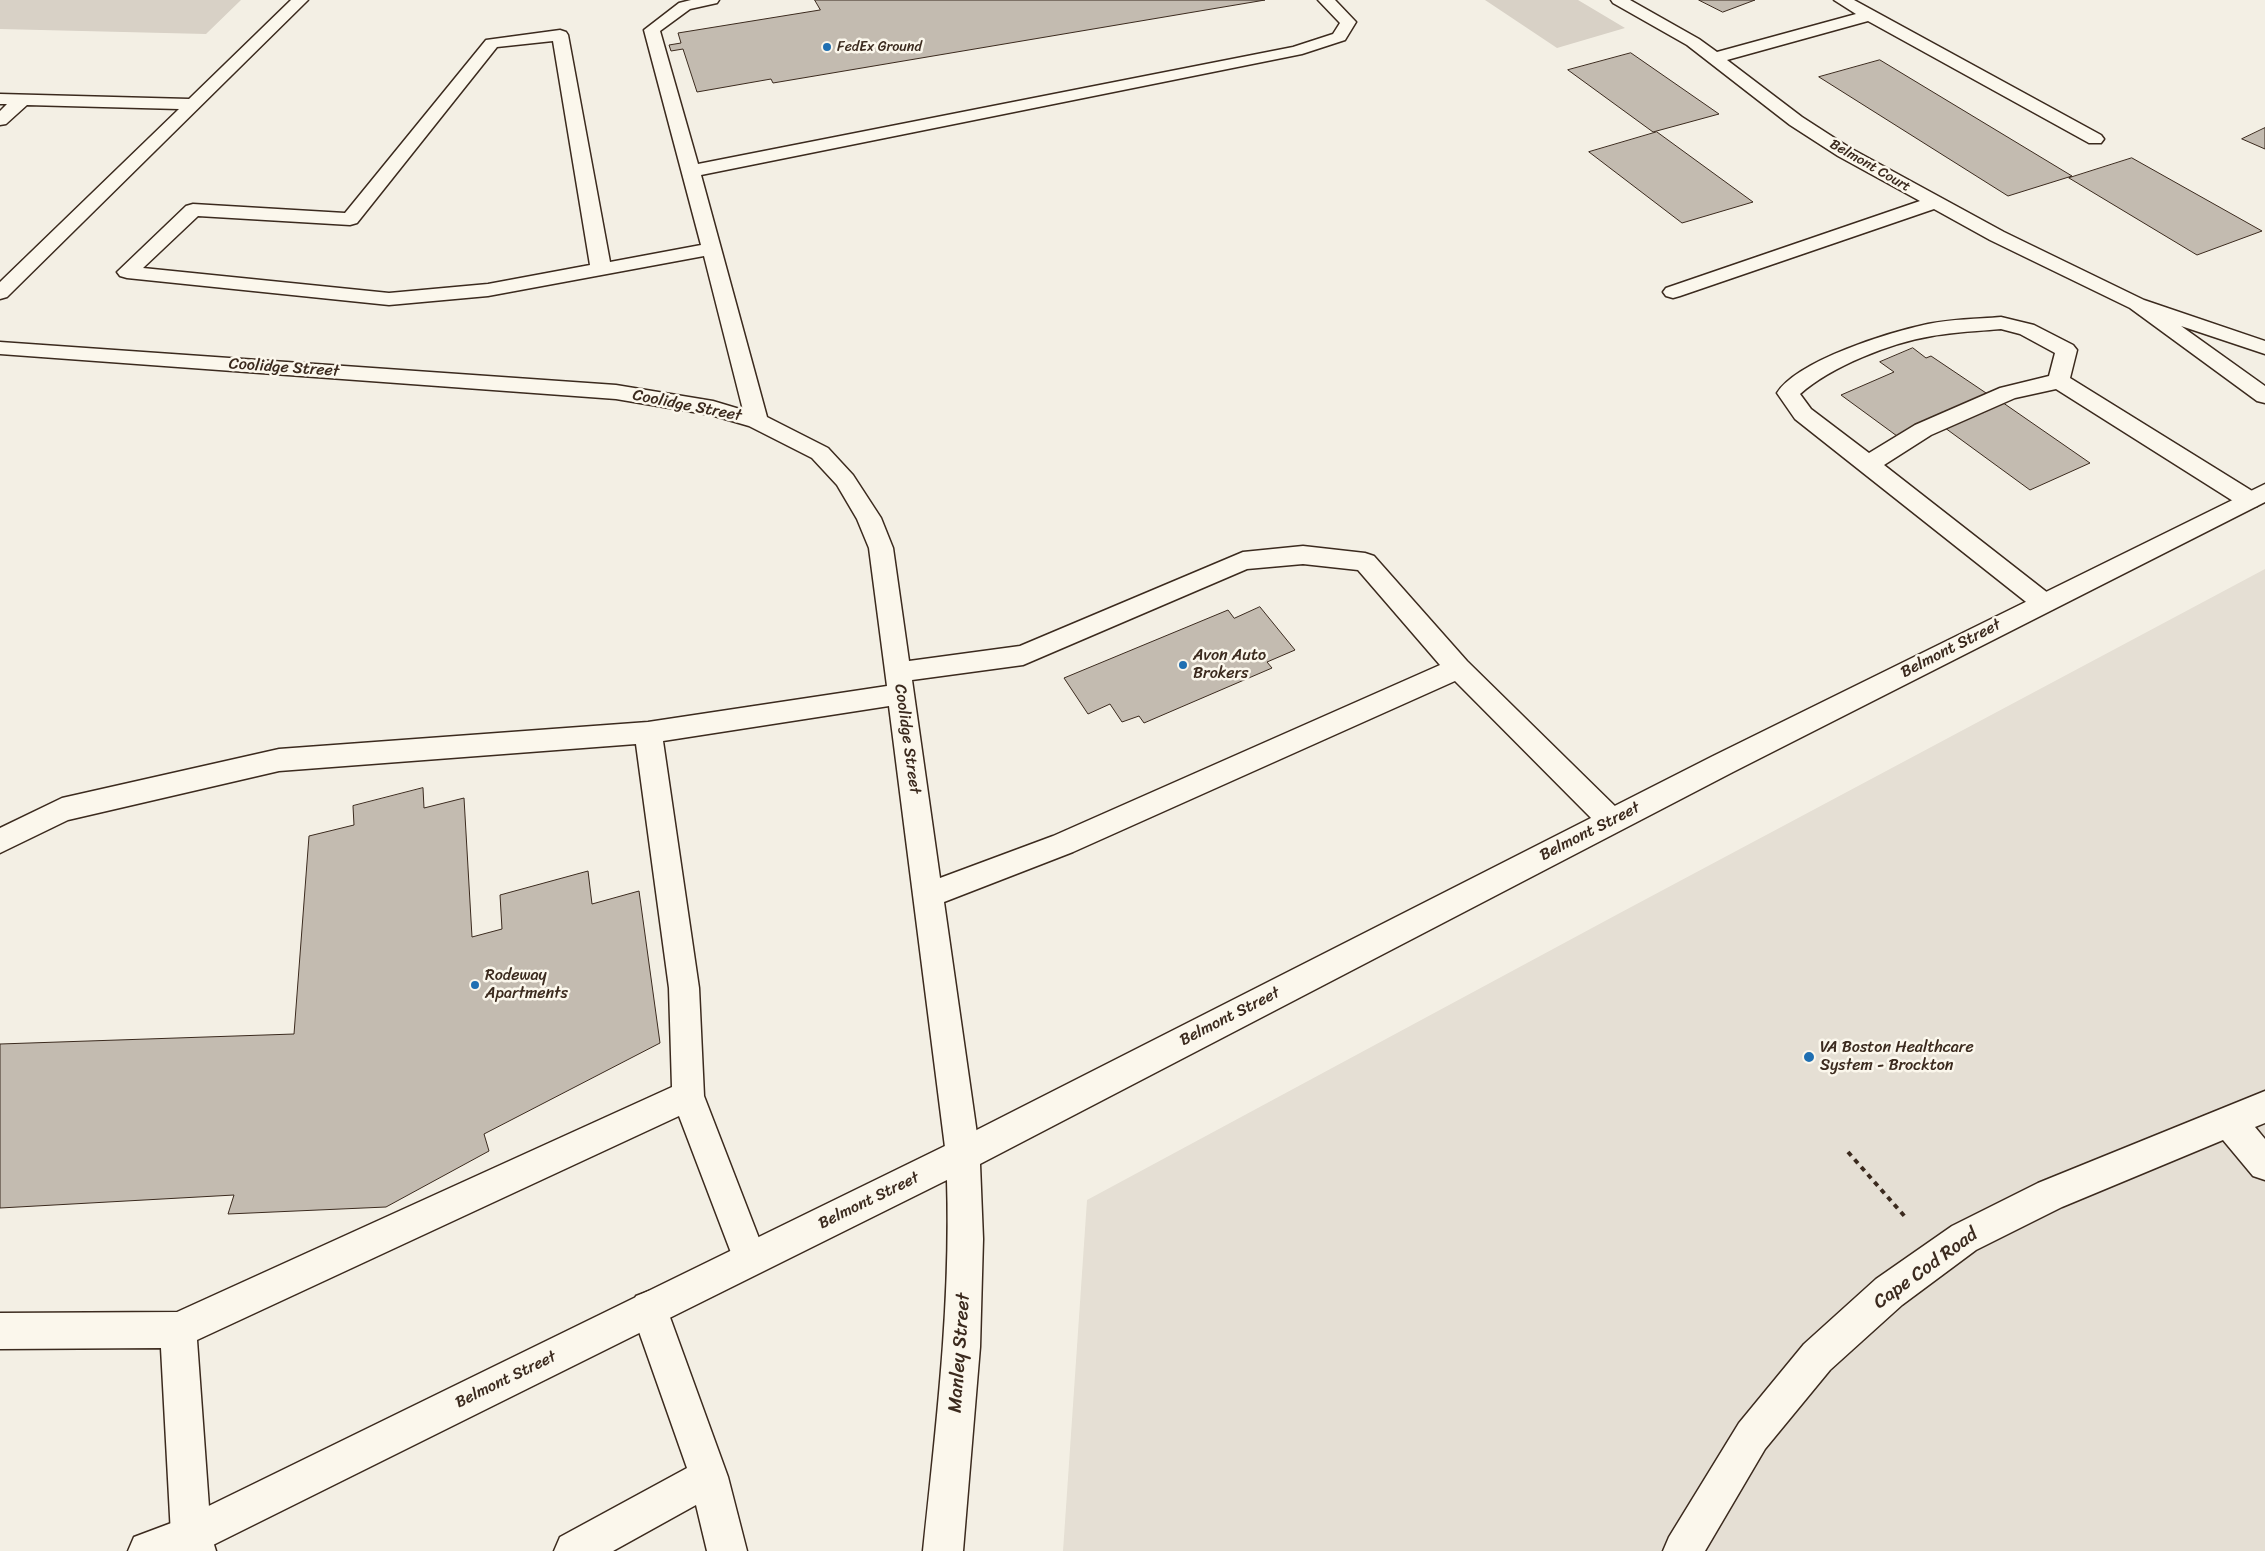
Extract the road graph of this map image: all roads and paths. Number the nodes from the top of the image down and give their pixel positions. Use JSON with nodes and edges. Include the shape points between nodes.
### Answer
{"nodes":[{"id":1,"x":300,"y":0,"type":"edge"},
{"id":2,"x":711,"y":0,"type":"edge"},
{"id":3,"x":1326,"y":0,"type":"edge"},
{"id":4,"x":1619,"y":0,"type":"edge"},
{"id":5,"x":1842,"y":0,"type":"edge"},
{"id":6,"x":1868,"y":16,"type":"junction"},
{"id":7,"x":1714,"y":58,"type":"junction"},
{"id":8,"x":0,"y":99,"type":"edge"},
{"id":9,"x":22,"y":100,"type":"junction"},
{"id":10,"x":193,"y":104,"type":"junction"},
{"id":11,"x":0,"y":120,"type":"edge"},
{"id":12,"x":2095,"y":139,"type":"dead end"},
{"id":13,"x":691,"y":170,"type":"junction"},
{"id":14,"x":1935,"y":202,"type":"junction"},
{"id":15,"x":712,"y":249,"type":"junction"},
{"id":16,"x":601,"y":269,"type":"junction"},
{"id":17,"x":1673,"y":292,"type":"dead end"},
{"id":18,"x":0,"y":293,"type":"edge"},
{"id":19,"x":2138,"y":304,"type":"junction"},
{"id":20,"x":0,"y":348,"type":"edge"},
{"id":21,"x":2265,"y":348,"type":"edge"},
{"id":22,"x":2059,"y":381,"type":"junction"},
{"id":23,"x":2265,"y":396,"type":"edge"},
{"id":24,"x":757,"y":421,"type":"junction"},
{"id":25,"x":1868,"y":464,"type":"junction"},
{"id":26,"x":2257,"y":496,"type":"edge"},
{"id":27,"x":2044,"y":603,"type":"junction"},
{"id":28,"x":1458,"y":668,"type":"junction"},
{"id":29,"x":900,"y":683,"type":"junction"},
{"id":30,"x":648,"y":733,"type":"junction"},
{"id":31,"x":1612,"y":821,"type":"junction"},
{"id":32,"x":0,"y":841,"type":"edge"},
{"id":33,"x":929,"y":895,"type":"junction"},
{"id":34,"x":688,"y":1096,"type":"junction"},
{"id":35,"x":2265,"y":1107,"type":"edge"},
{"id":36,"x":2228,"y":1122,"type":"junction"},
{"id":37,"x":1848,"y":1152,"type":"dead end"},
{"id":38,"x":963,"y":1155,"type":"junction"},
{"id":39,"x":2265,"y":1164,"type":"edge"},
{"id":40,"x":1912,"y":1224,"type":"dead end"},
{"id":41,"x":750,"y":1259,"type":"junction"},
{"id":42,"x":649,"y":1309,"type":"junction"},
{"id":43,"x":0,"y":1330,"type":"edge"},
{"id":44,"x":178,"y":1330,"type":"junction"},
{"id":45,"x":709,"y":1477,"type":"junction"},
{"id":46,"x":185,"y":1546,"type":"edge"},
{"id":47,"x":148,"y":1551,"type":"edge"},
{"id":48,"x":574,"y":1551,"type":"edge"},
{"id":49,"x":727,"y":1551,"type":"edge"},
{"id":50,"x":943,"y":1551,"type":"edge"},
{"id":51,"x":1683,"y":1551,"type":"edge"}],
"edges":[{"from":1,"to":10,"type":"main road"},
{"from":2,"to":13,"type":"main road","via":[[685,6],[652,30]]},
{"from":3,"to":13,"type":"main road","via":[[1348,22],[1339,37],[1296,51]]},
{"from":4,"to":7,"type":"main road","name":"Belmont Court","via":[[1693,42]]},
{"from":5,"to":6,"type":"main road"},
{"from":6,"to":7,"type":"main road"},
{"from":6,"to":12,"type":"main road"},
{"from":7,"to":14,"type":"main road","name":"Belmont Court","via":[[1796,121],[1844,152]]},
{"from":8,"to":9,"type":"main road"},
{"from":9,"to":10,"type":"main road"},
{"from":9,"to":11,"type":"main road"},
{"from":10,"to":18,"type":"main road"},
{"from":13,"to":15,"type":"main road"},
{"from":14,"to":17,"type":"main road"},
{"from":14,"to":19,"type":"main road","name":"Belmont Court","via":[[1997,236]]},
{"from":15,"to":16,"type":"main road"},
{"from":15,"to":24,"type":"main road"},
{"from":16,"to":16,"type":"main road","via":[[560,35],[492,43],[350,218],[192,210],[127,272],[388,300],[488,290]]},
{"from":19,"to":21,"type":"main road","name":"Belmont Court"},
{"from":19,"to":23,"type":"main road","name":"Belmont Court"},
{"from":20,"to":24,"type":"main road","name":"Coolidge Street","via":[[616,392],[713,408]]},
{"from":22,"to":25,"type":"main road","via":[[1991,400],[1923,430]]},
{"from":22,"to":25,"type":"main road","via":[[2066,350],[2027,329],[2001,322],[1930,330],[1871,347],[1808,376],[1788,393],[1803,414]]},
{"from":22,"to":26,"type":"main road"},
{"from":24,"to":29,"type":"main road","name":"Coolidge Street","via":[[820,453],[845,480],[869,518],[882,548]]},
{"from":25,"to":27,"type":"main road"},
{"from":26,"to":27,"type":"main road","name":"Belmont Street"},
{"from":27,"to":31,"type":"main road","name":"Belmont Street"},
{"from":28,"to":29,"type":"main road","via":[[1365,562],[1303,554],[1243,561],[1023,655]]},
{"from":28,"to":31,"type":"main road"},
{"from":28,"to":33,"type":"main road","via":[[1063,844]]},
{"from":29,"to":30,"type":"main road"},
{"from":29,"to":33,"type":"main road","name":"Coolidge Street"},
{"from":30,"to":32,"type":"main road","via":[[279,760],[62,810]]},
{"from":30,"to":34,"type":"main road","via":[[684,988]]},
{"from":31,"to":38,"type":"main road","name":"Belmont Street"},
{"from":33,"to":38,"type":"main road","name":"Coolidge Street"},
{"from":34,"to":41,"type":"main road"},
{"from":34,"to":44,"type":"main road"},
{"from":35,"to":36,"type":"main road","name":"Cape Cod Road"},
{"from":36,"to":39,"type":"main road"},
{"from":36,"to":51,"type":"main road","name":"Cape Cod Road","via":[[2050,1195],[1972,1233],[1889,1292],[1817,1357],[1752,1436]]},
{"from":37,"to":40,"type":"path"},
{"from":38,"to":41,"type":"main road","name":"Belmont Street"},
{"from":38,"to":50,"type":"main road","name":"Manley Street","via":[[966,1239],[962,1346]]},
{"from":41,"to":42,"type":"main road","name":"Belmont Street"},
{"from":42,"to":45,"type":"main road"},
{"from":42,"to":46,"type":"main road","name":"Belmont Street"},
{"from":43,"to":44,"type":"main road"},
{"from":44,"to":46,"type":"main road"},
{"from":45,"to":48,"type":"main road"},
{"from":45,"to":49,"type":"main road"},
{"from":46,"to":47,"type":"main road","name":"Belmont Street"}]}
